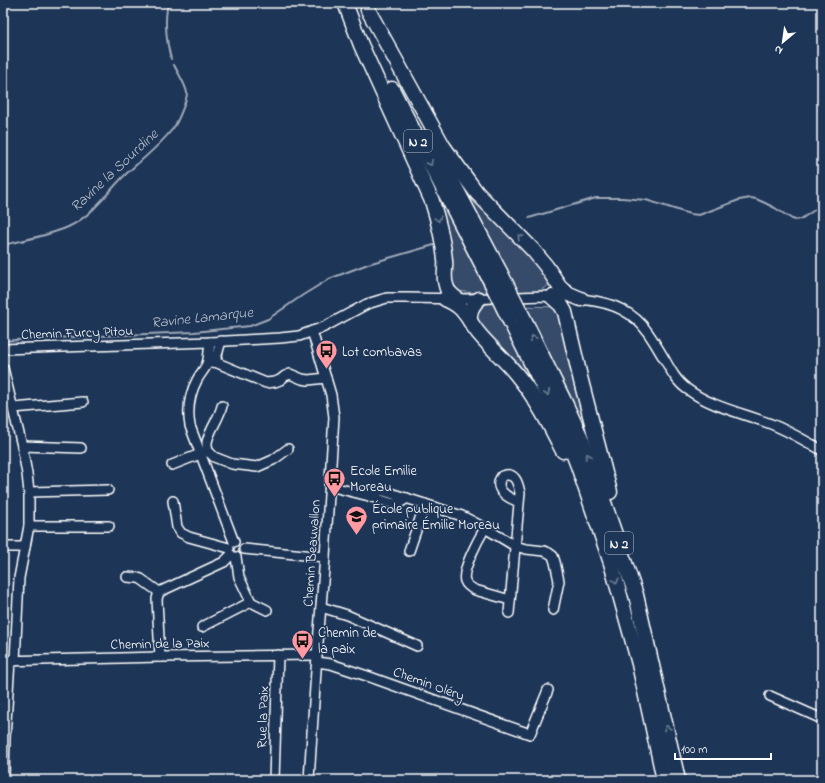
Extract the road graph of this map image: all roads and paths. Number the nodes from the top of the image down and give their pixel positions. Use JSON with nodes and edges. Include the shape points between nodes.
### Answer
{"nodes":[{"id":1,"x":345,"y":3,"type":"edge"},
{"id":2,"x":349,"y":3,"type":"edge"},
{"id":3,"x":366,"y":7,"type":"edge"},
{"id":4,"x":546,"y":266,"type":"junction"},
{"id":5,"x":494,"y":275,"type":"junction"},
{"id":6,"x":445,"y":281,"type":"junction"},
{"id":7,"x":548,"y":297,"type":"junction"},
{"id":8,"x":479,"y":298,"type":"junction"},
{"id":9,"x":445,"y":299,"type":"junction"},
{"id":10,"x":581,"y":299,"type":"junction"},
{"id":11,"x":517,"y":320,"type":"junction"},
{"id":12,"x":567,"y":320,"type":"junction"},
{"id":13,"x":470,"y":321,"type":"junction"},
{"id":14,"x":312,"y":331,"type":"junction"},
{"id":15,"x":221,"y":341,"type":"junction"},
{"id":16,"x":210,"y":342,"type":"junction"},
{"id":17,"x":3,"y":348,"type":"edge"},
{"id":18,"x":211,"y":363,"type":"junction"},
{"id":19,"x":3,"y":368,"type":"edge"},
{"id":20,"x":326,"y":378,"type":"junction"},
{"id":21,"x":83,"y":402,"type":"dead end"},
{"id":22,"x":222,"y":406,"type":"dead end"},
{"id":23,"x":13,"y":408,"type":"junction"},
{"id":24,"x":22,"y":446,"type":"junction"},
{"id":25,"x":81,"y":448,"type":"dead end"},
{"id":26,"x":288,"y":449,"type":"dead end"},
{"id":27,"x":822,"y":450,"type":"edge"},
{"id":28,"x":204,"y":452,"type":"junction"},
{"id":29,"x":172,"y":464,"type":"dead end"},
{"id":30,"x":330,"y":486,"type":"junction"},
{"id":31,"x":108,"y":490,"type":"dead end"},
{"id":32,"x":29,"y":492,"type":"junction"},
{"id":33,"x":173,"y":501,"type":"dead end"},
{"id":34,"x":519,"y":502,"type":"dead end"},
{"id":35,"x":425,"y":504,"type":"junction"},
{"id":36,"x":29,"y":526,"type":"junction"},
{"id":37,"x":109,"y":526,"type":"dead end"},
{"id":38,"x":485,"y":528,"type":"junction"},
{"id":39,"x":515,"y":546,"type":"junction"},
{"id":40,"x":3,"y":547,"type":"edge"},
{"id":41,"x":25,"y":548,"type":"junction"},
{"id":42,"x":232,"y":551,"type":"junction"},
{"id":43,"x":409,"y":551,"type":"dead end"},
{"id":44,"x":325,"y":557,"type":"junction"},
{"id":45,"x":611,"y":563,"type":"junction"},
{"id":46,"x":127,"y":577,"type":"dead end"},
{"id":47,"x":159,"y":592,"type":"junction"},
{"id":48,"x":636,"y":595,"type":"junction"},
{"id":49,"x":510,"y":600,"type":"junction"},
{"id":50,"x":251,"y":602,"type":"junction"},
{"id":51,"x":321,"y":607,"type":"junction"},
{"id":52,"x":267,"y":610,"type":"dead end"},
{"id":53,"x":553,"y":610,"type":"dead end"},
{"id":54,"x":509,"y":613,"type":"dead end"},
{"id":55,"x":202,"y":627,"type":"dead end"},
{"id":56,"x":417,"y":646,"type":"dead end"},
{"id":57,"x":278,"y":655,"type":"junction"},
{"id":58,"x":160,"y":657,"type":"junction"},
{"id":59,"x":317,"y":659,"type":"junction"},
{"id":60,"x":9,"y":661,"type":"edge"},
{"id":61,"x":548,"y":690,"type":"dead end"},
{"id":62,"x":770,"y":696,"type":"dead end"},
{"id":63,"x":822,"y":719,"type":"edge"},
{"id":64,"x":4,"y":780,"type":"edge"},
{"id":65,"x":274,"y":780,"type":"edge"},
{"id":66,"x":309,"y":780,"type":"edge"},
{"id":67,"x":664,"y":780,"type":"edge"},
{"id":68,"x":678,"y":780,"type":"edge"}],
"edges":[{"from":1,"to":6,"type":"highway","one_way":true,"via":[[432,201],[443,244]]},
{"from":2,"to":5,"type":"highway","number":"N 2","one_way":true,"via":[[407,119]]},
{"from":4,"to":3,"type":"highway","one_way":true,"via":[[478,193],[443,146]]},
{"from":3,"to":5,"type":"highway","number":"N 2"},
{"from":4,"to":7,"type":"highway","via":[[552,279]]},
{"from":4,"to":10,"type":"highway","via":[[564,291]]},
{"from":5,"to":11,"type":"highway","number":"N 2","bridge":true},
{"from":6,"to":9,"type":"highway","via":[[450,293]]},
{"from":6,"to":9,"type":"highway","via":[[439,292]]},
{"from":7,"to":8,"type":"street","name":"Chemin Furcy Pitou"},
{"from":7,"to":10,"type":"street","name":"Chemin Furcy Pitou"},
{"from":7,"to":12,"type":"highway","via":[[559,302],[564,308]]},
{"from":8,"to":9,"type":"street","name":"Chemin Furcy Pitou"},
{"from":8,"to":13,"type":"highway","via":[[471,308]]},
{"from":9,"to":13,"type":"highway","via":[[457,305]]},
{"from":9,"to":14,"type":"street","name":"Chemin Furcy Pitou","via":[[380,300]]},
{"from":10,"to":12,"type":"highway","via":[[570,307]]},
{"from":10,"to":27,"type":"street","name":"Chemin Furcy Pitou","via":[[602,302],[632,316],[643,326],[677,380],[687,390],[718,406],[794,434]]},
{"from":11,"to":45,"type":"highway","number":"N 2","one_way":true,"via":[[568,440]]},
{"from":48,"to":11,"type":"highway","number":"N 2","one_way":true,"via":[[581,438],[566,405]]},
{"from":12,"to":48,"type":"highway","via":[[580,381]]},
{"from":13,"to":45,"type":"highway","via":[[518,376],[551,427]]},
{"from":14,"to":15,"type":"street","name":"Chemin Furcy Pitou","via":[[291,337]]},
{"from":14,"to":20,"type":"street","name":"Chemin Beauvallon"},
{"from":15,"to":16,"type":"street","name":"Chemin Furcy Pitou"},
{"from":15,"to":18,"type":"street"},
{"from":16,"to":17,"type":"street","name":"Chemin Furcy Pitou"},
{"from":16,"to":18,"type":"street"},
{"from":18,"to":20,"type":"street","via":[[266,382],[275,382],[290,374],[308,380]]},
{"from":18,"to":28,"type":"street","via":[[197,379],[189,397],[190,426]]},
{"from":19,"to":23,"type":"street"},
{"from":20,"to":30,"type":"street","name":"Chemin Beauvallon","via":[[334,417]]},
{"from":21,"to":23,"type":"street"},
{"from":22,"to":28,"type":"street"},
{"from":23,"to":24,"type":"street"},
{"from":24,"to":25,"type":"street"},
{"from":24,"to":32,"type":"street"},
{"from":26,"to":28,"type":"street","via":[[273,460],[256,467],[232,464]]},
{"from":28,"to":29,"type":"street"},
{"from":28,"to":42,"type":"street"},
{"from":30,"to":35,"type":"street","via":[[390,504],[407,498]]},
{"from":30,"to":44,"type":"street","name":"Chemin Beauvallon"},
{"from":31,"to":32,"type":"street"},
{"from":32,"to":36,"type":"street"},
{"from":33,"to":42,"type":"street","via":[[176,527],[181,533],[189,538]]},
{"from":34,"to":39,"type":"street"},
{"from":35,"to":38,"type":"street","via":[[462,516]]},
{"from":35,"to":43,"type":"street"},
{"from":36,"to":37,"type":"street"},
{"from":36,"to":41,"type":"street"},
{"from":38,"to":39,"type":"street"},
{"from":38,"to":49,"type":"street","via":[[472,551],[464,580],[474,590]]},
{"from":39,"to":49,"type":"street"},
{"from":39,"to":53,"type":"street","via":[[544,551],[553,556],[559,581]]},
{"from":40,"to":41,"type":"street"},
{"from":41,"to":60,"type":"street"},
{"from":42,"to":44,"type":"street","via":[[238,542],[244,549]]},
{"from":42,"to":47,"type":"street","via":[[224,562]]},
{"from":42,"to":50,"type":"street","via":[[238,577]]},
{"from":44,"to":51,"type":"street","name":"Chemin Beauvallon"},
{"from":45,"to":67,"type":"highway","number":"N 2","one_way":true,"via":[[639,664]]},
{"from":46,"to":47,"type":"street","via":[[141,579]]},
{"from":47,"to":58,"type":"street","via":[[157,599]]},
{"from":68,"to":48,"type":"highway","number":"N 2","one_way":true},
{"from":49,"to":54,"type":"street"},
{"from":50,"to":52,"type":"street"},
{"from":50,"to":55,"type":"street"},
{"from":51,"to":56,"type":"street","via":[[347,614]]},
{"from":51,"to":59,"type":"street","name":"Chemin Beauvallon"},
{"from":57,"to":58,"type":"street","name":"Chemin de la Paix"},
{"from":57,"to":59,"type":"street","name":"Chemin de la Paix"},
{"from":57,"to":65,"type":"street","name":"Rue la Paix"},
{"from":58,"to":60,"type":"street","name":"Chemin de la Paix"},
{"from":59,"to":61,"type":"street","name":"Chemin Oléry","via":[[530,734]]},
{"from":59,"to":66,"type":"street","name":"Chemin Beauvallon"},
{"from":60,"to":64,"type":"street"},
{"from":62,"to":63,"type":"street"}]}
